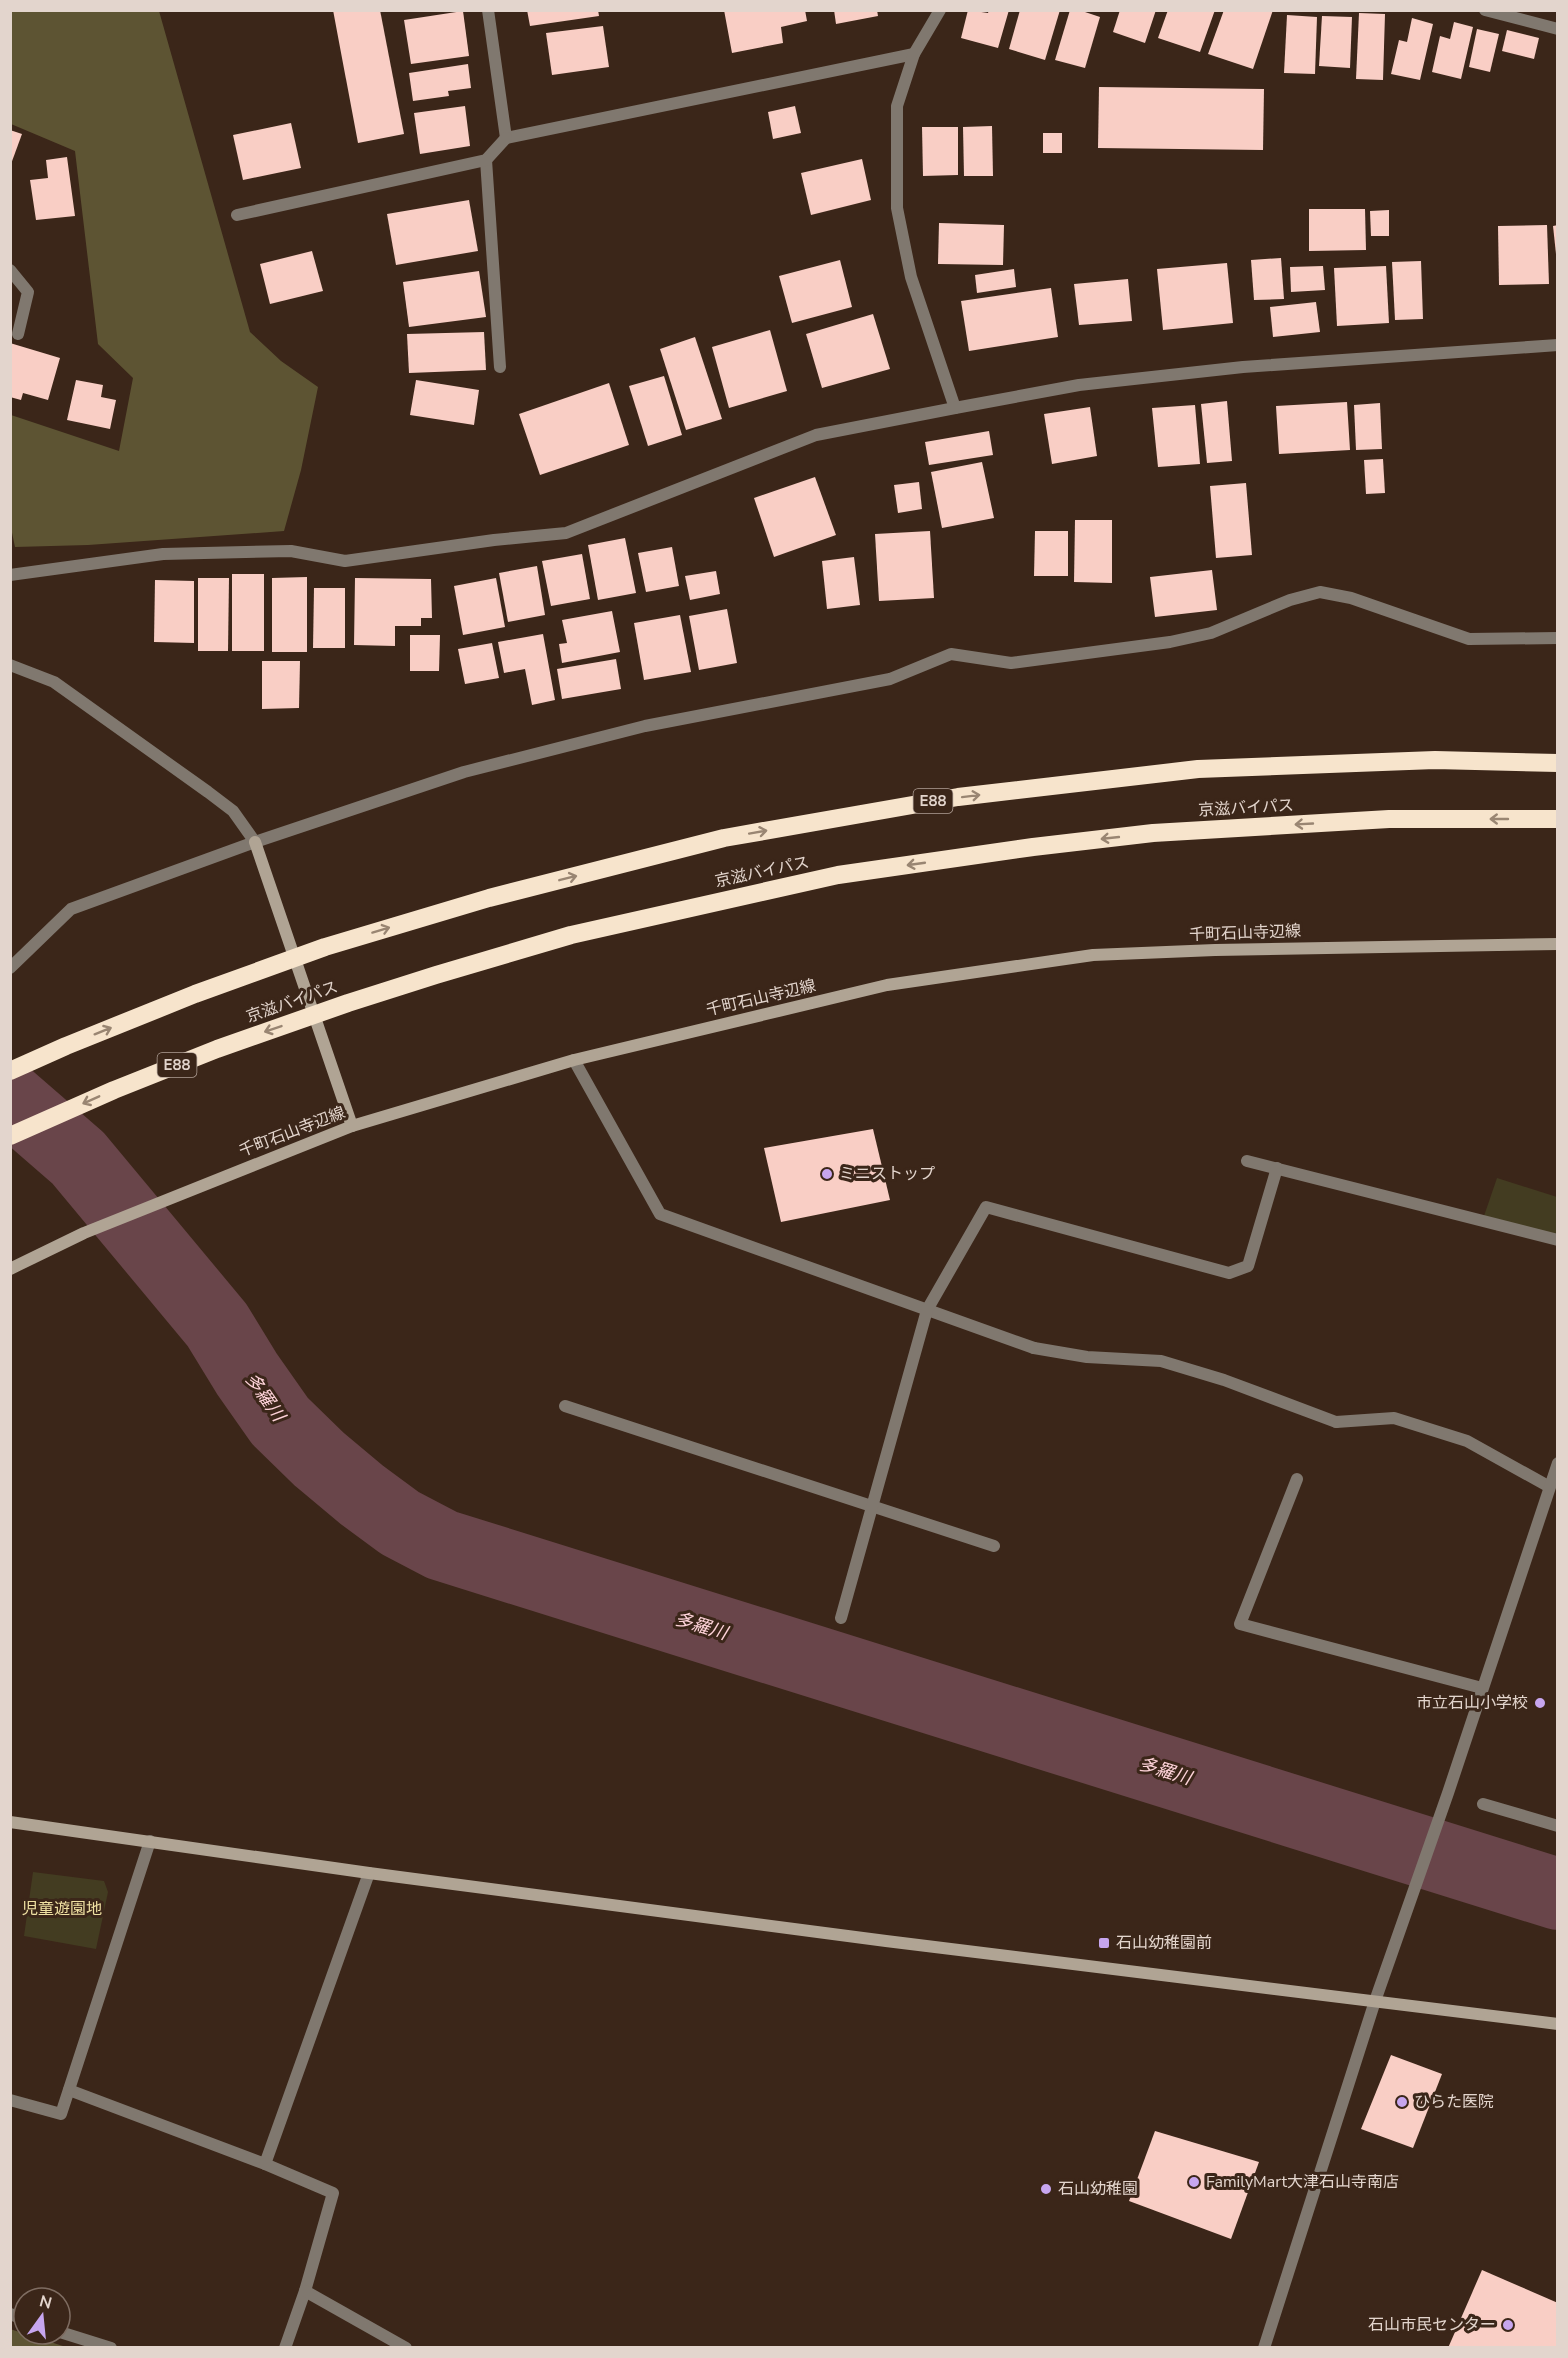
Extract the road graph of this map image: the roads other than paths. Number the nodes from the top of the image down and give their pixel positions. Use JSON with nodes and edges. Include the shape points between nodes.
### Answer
{"nodes":[{"id":1,"x":488,"y":10,"type":"edge"},
{"id":2,"x":940,"y":10,"type":"edge"},
{"id":3,"x":1488,"y":11,"type":"edge"},
{"id":4,"x":1557,"y":29,"type":"edge"},
{"id":5,"x":914,"y":54,"type":"junction"},
{"id":6,"x":506,"y":138,"type":"junction"},
{"id":7,"x":486,"y":160,"type":"junction"},
{"id":8,"x":237,"y":215,"type":"dead end"},
{"id":9,"x":10,"y":270,"type":"edge"},
{"id":10,"x":18,"y":334,"type":"dead end"},
{"id":11,"x":1557,"y":345,"type":"edge"},
{"id":12,"x":500,"y":367,"type":"dead end"},
{"id":13,"x":955,"y":408,"type":"junction"},
{"id":14,"x":10,"y":575,"type":"edge"},
{"id":15,"x":1557,"y":638,"type":"edge"},
{"id":16,"x":10,"y":665,"type":"edge"},
{"id":17,"x":1557,"y":763,"type":"edge"},
{"id":18,"x":1557,"y":819,"type":"edge"},
{"id":19,"x":255,"y":842,"type":"junction"},
{"id":20,"x":1557,"y":944,"type":"edge"},
{"id":21,"x":10,"y":968,"type":"edge"},
{"id":22,"x":574,"y":1060,"type":"junction"},
{"id":23,"x":10,"y":1071,"type":"edge"},
{"id":24,"x":352,"y":1126,"type":"junction"},
{"id":25,"x":10,"y":1136,"type":"edge"},
{"id":26,"x":1246,"y":1161,"type":"dead end"},
{"id":27,"x":1277,"y":1168,"type":"junction"},
{"id":28,"x":1557,"y":1240,"type":"edge"},
{"id":29,"x":10,"y":1269,"type":"edge"},
{"id":30,"x":927,"y":1310,"type":"junction"},
{"id":31,"x":565,"y":1406,"type":"dead end"},
{"id":32,"x":1557,"y":1463,"type":"edge"},
{"id":33,"x":1297,"y":1479,"type":"dead end"},
{"id":34,"x":1548,"y":1486,"type":"junction"},
{"id":35,"x":871,"y":1506,"type":"junction"},
{"id":36,"x":994,"y":1546,"type":"dead end"},
{"id":37,"x":841,"y":1618,"type":"dead end"},
{"id":38,"x":1482,"y":1688,"type":"junction"},
{"id":39,"x":1483,"y":1804,"type":"dead end"},
{"id":40,"x":10,"y":1822,"type":"edge"},
{"id":41,"x":1557,"y":1827,"type":"edge"},
{"id":42,"x":150,"y":1841,"type":"junction"},
{"id":43,"x":369,"y":1873,"type":"junction"},
{"id":44,"x":1375,"y":2001,"type":"junction"},
{"id":45,"x":1557,"y":2024,"type":"edge"},
{"id":46,"x":69,"y":2090,"type":"junction"},
{"id":47,"x":10,"y":2100,"type":"edge"},
{"id":48,"x":265,"y":2164,"type":"junction"},
{"id":49,"x":305,"y":2291,"type":"junction"},
{"id":50,"x":72,"y":2336,"type":"edge"},
{"id":51,"x":111,"y":2348,"type":"edge"},
{"id":52,"x":285,"y":2348,"type":"edge"},
{"id":53,"x":406,"y":2348,"type":"edge"},
{"id":54,"x":1264,"y":2348,"type":"edge"}],
"edges":[{"from":1,"to":6,"type":"street"},
{"from":2,"to":5,"type":"street"},
{"from":3,"to":4,"type":"street"},
{"from":5,"to":6,"type":"street"},
{"from":5,"to":13,"type":"street","via":[[897,106],[897,208],[911,277]]},
{"from":6,"to":7,"type":"street"},
{"from":7,"to":8,"type":"street"},
{"from":7,"to":12,"type":"street"},
{"from":9,"to":10,"type":"street","via":[[28,292]]},
{"from":11,"to":13,"type":"street","via":[[1243,367],[1080,385]]},
{"from":13,"to":14,"type":"street","via":[[816,435],[566,533],[345,561],[291,551],[163,554]]},
{"from":15,"to":19,"type":"street","via":[[1469,639],[1351,598],[1320,592],[1290,600],[1211,633],[1170,642],[1011,663],[951,654],[890,679],[645,726],[464,772]]},
{"from":16,"to":19,"type":"street","via":[[54,682],[208,792],[233,811]]},
{"from":23,"to":17,"type":"highway","number":"E88","one_way":true,"via":[[184,998],[325,947],[489,898],[724,838],[958,797],[1198,769],[1435,760]]},
{"from":18,"to":25,"type":"highway","name":"京滋バイパス","number":"E88","one_way":true,"via":[[1389,819],[1153,833],[838,875],[571,935],[348,1003],[217,1049]]},
{"from":19,"to":21,"type":"street","via":[[71,909]]},
{"from":19,"to":24,"type":"street"},
{"from":20,"to":22,"type":"street","name":"千町石山寺辺線","via":[[1093,955],[886,985]]},
{"from":22,"to":24,"type":"street","name":"千町石山寺辺線"},
{"from":22,"to":30,"type":"street","via":[[660,1214]]},
{"from":24,"to":29,"type":"street","name":"千町石山寺辺線","via":[[84,1233]]},
{"from":26,"to":27,"type":"street"},
{"from":27,"to":28,"type":"street"},
{"from":27,"to":30,"type":"street","via":[[1248,1266],[1229,1273],[986,1207]]},
{"from":30,"to":34,"type":"street","via":[[1034,1348],[1087,1357],[1161,1361],[1336,1422],[1394,1418],[1467,1440]]},
{"from":30,"to":35,"type":"street"},
{"from":31,"to":35,"type":"street"},
{"from":32,"to":34,"type":"street"},
{"from":33,"to":38,"type":"street","via":[[1240,1623]]},
{"from":34,"to":38,"type":"street"},
{"from":35,"to":36,"type":"street"},
{"from":35,"to":37,"type":"street"},
{"from":38,"to":44,"type":"street"},
{"from":39,"to":41,"type":"street"},
{"from":40,"to":42,"type":"street"},
{"from":42,"to":43,"type":"street"},
{"from":42,"to":46,"type":"street"},
{"from":43,"to":44,"type":"street"},
{"from":43,"to":48,"type":"street"},
{"from":44,"to":45,"type":"street"},
{"from":44,"to":54,"type":"street"},
{"from":46,"to":47,"type":"street","via":[[61,2114]]},
{"from":46,"to":48,"type":"street"},
{"from":48,"to":49,"type":"street","via":[[333,2193]]},
{"from":49,"to":52,"type":"street"},
{"from":49,"to":53,"type":"street"},
{"from":50,"to":51,"type":"street"}]}
